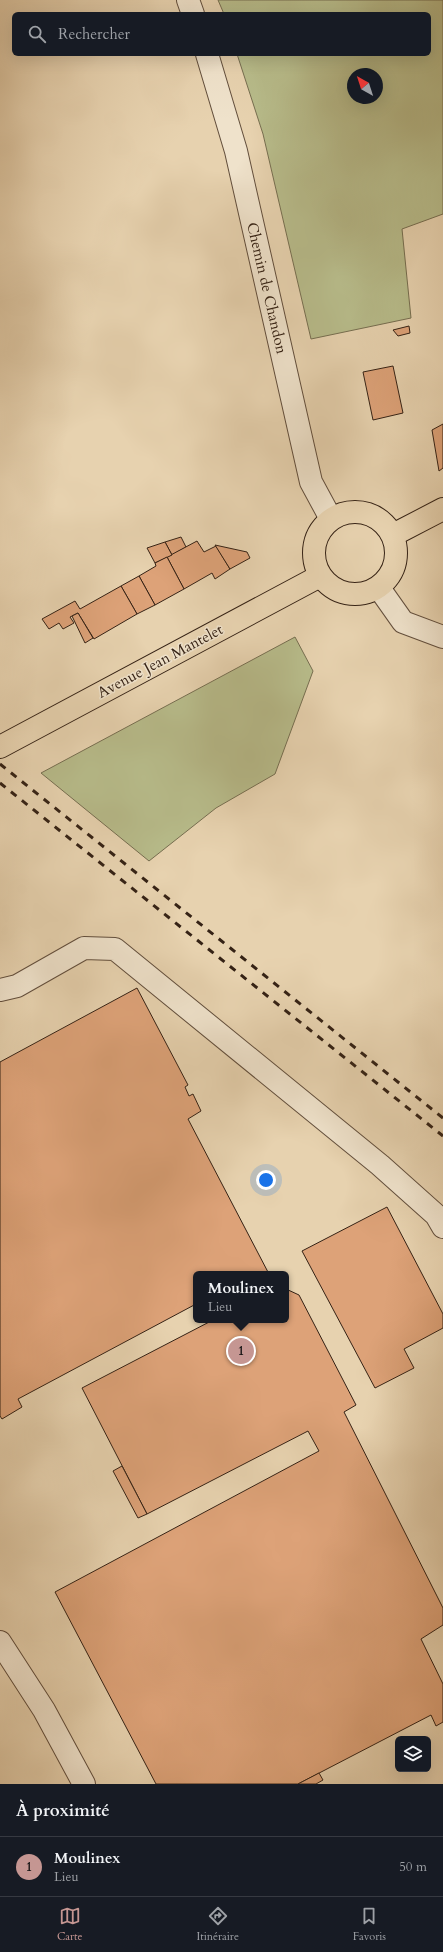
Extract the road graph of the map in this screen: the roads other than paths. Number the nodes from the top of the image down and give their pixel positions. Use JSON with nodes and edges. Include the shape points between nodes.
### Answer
{"nodes":[{"id":1,"x":188,"y":0,"type":"edge"},
{"id":2,"x":192,"y":12,"type":"edge"},
{"id":3,"x":208,"y":56,"type":"edge"},
{"id":4,"x":443,"y":509,"type":"edge"},
{"id":5,"x":331,"y":519,"type":"junction"},
{"id":6,"x":393,"y":535,"type":"junction"},
{"id":7,"x":320,"y":576,"type":"junction"},
{"id":8,"x":379,"y":588,"type":"junction"},
{"id":9,"x":443,"y":637,"type":"edge"},
{"id":10,"x":0,"y":748,"type":"edge"},
{"id":11,"x":0,"y":990,"type":"edge"},
{"id":12,"x":443,"y":1227,"type":"edge"},
{"id":13,"x":0,"y":1642,"type":"edge"},
{"id":14,"x":84,"y":1784,"type":"edge"}],
"edges":[{"from":1,"to":2,"type":"street"},
{"from":3,"to":5,"type":"street","name":"Chemin de Chandon","via":[[236,151],[311,482]]},
{"from":4,"to":6,"type":"main road"},
{"from":5,"to":6,"type":"main road","via":[[344,513],[359,512],[373,515],[385,524]]},
{"from":5,"to":7,"type":"main road","via":[[322,528],[313,552]]},
{"from":6,"to":8,"type":"main road","via":[[397,550],[396,564]]},
{"from":7,"to":8,"type":"main road","via":[[329,586],[354,595]]},
{"from":7,"to":10,"type":"main road","name":"Avenue Jean Mantelet"},
{"from":8,"to":9,"type":"street","via":[[403,622]]},
{"from":11,"to":12,"type":"street","via":[[17,986],[84,948],[115,949],[380,1165],[436,1215]]},
{"from":13,"to":14,"type":"street","via":[[44,1710]]}]}
